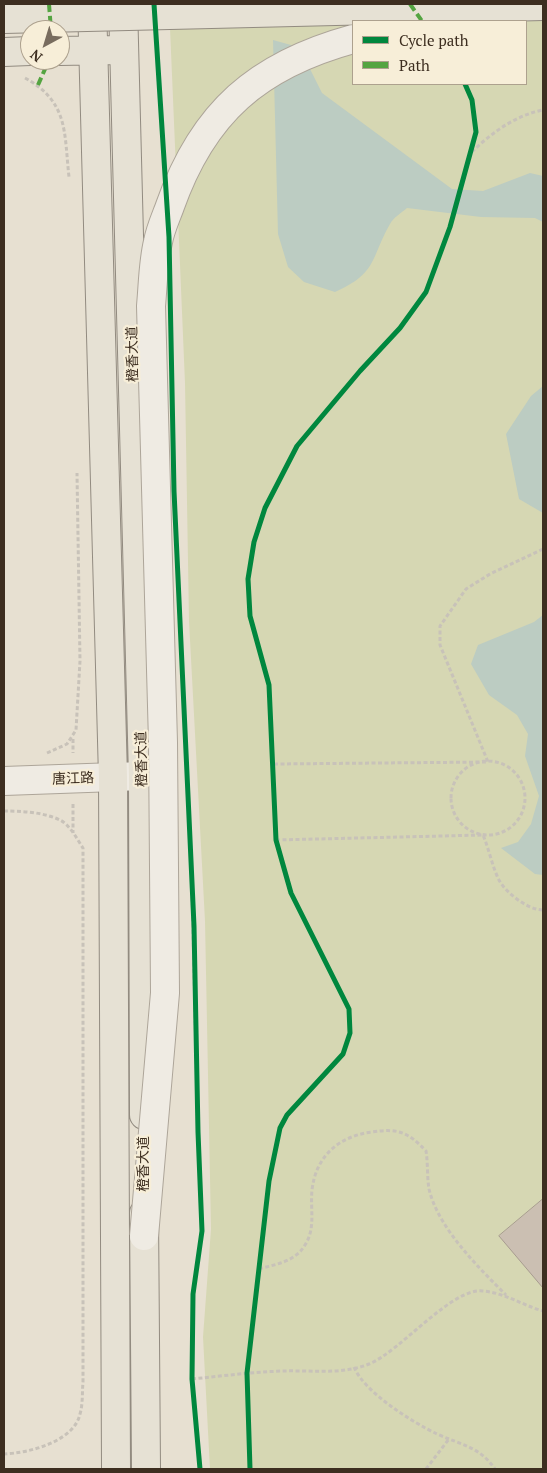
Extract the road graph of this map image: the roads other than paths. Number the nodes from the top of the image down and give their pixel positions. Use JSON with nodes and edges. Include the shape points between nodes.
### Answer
{"nodes":[{"id":1,"x":92,"y":4,"type":"edge"},
{"id":2,"x":123,"y":4,"type":"edge"},
{"id":3,"x":543,"y":6,"type":"edge"},
{"id":4,"x":514,"y":7,"type":"junction"},
{"id":5,"x":4,"y":18,"type":"edge"},
{"id":6,"x":440,"y":20,"type":"edge"},
{"id":7,"x":352,"y":39,"type":"edge"},
{"id":8,"x":125,"y":49,"type":"junction"},
{"id":9,"x":70,"y":51,"type":"edge"},
{"id":10,"x":95,"y":51,"type":"junction"},
{"id":11,"x":143,"y":776,"type":"junction"},
{"id":12,"x":113,"y":777,"type":"junction"},
{"id":13,"x":4,"y":781,"type":"edge"},
{"id":14,"x":144,"y":1236,"type":"junction"},
{"id":15,"x":116,"y":1469,"type":"edge"},
{"id":16,"x":146,"y":1469,"type":"edge"}],
"edges":[{"from":1,"to":10,"type":"main road"},
{"from":2,"to":8,"type":"main road","name":"橙香大道"},
{"from":3,"to":4,"type":"main road","bridge":true},
{"from":4,"to":5,"type":"main road","bridge":true},
{"from":4,"to":6,"type":"street","bridge":true},
{"from":7,"to":14,"type":"street","bridge":true,"via":[[330,45],[275,71],[245,90],[218,115],[197,145],[179,181],[158,242],[150,306],[164,742],[165,993]]},
{"from":8,"to":10,"type":"main road"},
{"from":8,"to":11,"type":"main road","name":"橙香大道"},
{"from":9,"to":10,"type":"main road"},
{"from":10,"to":12,"type":"main road"},
{"from":11,"to":12,"type":"street","name":"唐江路"},
{"from":11,"to":14,"type":"main road","name":"橙香大道"},
{"from":12,"to":13,"type":"street","name":"唐江路"},
{"from":12,"to":15,"type":"main road"},
{"from":14,"to":16,"type":"main road","name":"橙香大道"}]}
